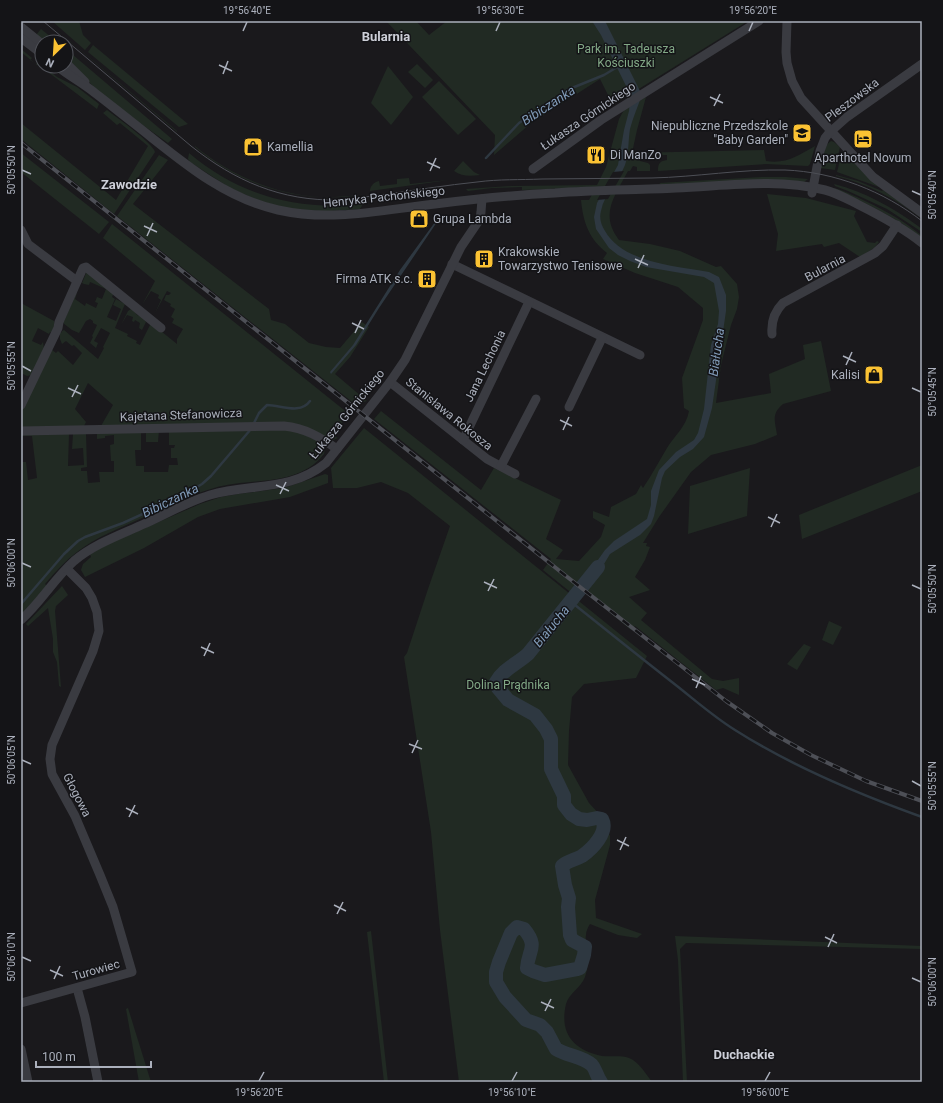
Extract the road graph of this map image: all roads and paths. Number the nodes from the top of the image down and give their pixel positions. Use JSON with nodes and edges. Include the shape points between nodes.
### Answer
{"nodes":[{"id":1,"x":759,"y":21,"type":"edge"},
{"id":2,"x":787,"y":21,"type":"edge"},
{"id":3,"x":21,"y":26,"type":"edge"},
{"id":4,"x":34,"y":37,"type":"edge"},
{"id":5,"x":21,"y":38,"type":"edge"},
{"id":6,"x":34,"y":48,"type":"edge"},
{"id":7,"x":922,"y":64,"type":"edge"},
{"id":8,"x":74,"y":71,"type":"edge"},
{"id":9,"x":68,"y":74,"type":"edge"},
{"id":10,"x":94,"y":92,"type":"junction"},
{"id":11,"x":831,"y":131,"type":"junction"},
{"id":12,"x":533,"y":168,"type":"dead end"},
{"id":13,"x":812,"y":190,"type":"junction"},
{"id":14,"x":482,"y":199,"type":"junction"},
{"id":15,"x":922,"y":213,"type":"edge"},
{"id":16,"x":897,"y":225,"type":"junction"},
{"id":17,"x":21,"y":230,"type":"edge"},
{"id":18,"x":922,"y":243,"type":"edge"},
{"id":19,"x":452,"y":264,"type":"junction"},
{"id":20,"x":77,"y":281,"type":"junction"},
{"id":21,"x":529,"y":302,"type":"junction"},
{"id":22,"x":161,"y":328,"type":"dead end"},
{"id":23,"x":772,"y":334,"type":"dead end"},
{"id":24,"x":602,"y":338,"type":"junction"},
{"id":25,"x":640,"y":355,"type":"dead end"},
{"id":26,"x":390,"y":382,"type":"junction"},
{"id":27,"x":536,"y":399,"type":"dead end"},
{"id":28,"x":21,"y":405,"type":"edge"},
{"id":29,"x":569,"y":407,"type":"dead end"},
{"id":30,"x":21,"y":432,"type":"edge"},
{"id":31,"x":463,"y":440,"type":"junction"},
{"id":32,"x":336,"y":449,"type":"junction"},
{"id":33,"x":501,"y":466,"type":"junction"},
{"id":34,"x":515,"y":474,"type":"dead end"},
{"id":35,"x":66,"y":569,"type":"junction"},
{"id":36,"x":21,"y":620,"type":"edge"},
{"id":37,"x":132,"y":972,"type":"joint"},
{"id":38,"x":77,"y":988,"type":"junction"},
{"id":39,"x":21,"y":1004,"type":"edge"},
{"id":40,"x":21,"y":1049,"type":"edge"},
{"id":41,"x":28,"y":1082,"type":"edge"},
{"id":42,"x":98,"y":1082,"type":"edge"}],
"edges":[{"from":1,"to":12,"type":"street","name":"Łukasza Górnickiego","via":[[589,128]]},
{"from":2,"to":11,"type":"street","via":[[786,56],[792,81],[806,104]]},
{"from":3,"to":4,"type":"street"},
{"from":5,"to":6,"type":"street"},
{"from":7,"to":11,"type":"street","name":"Pleszowska"},
{"from":8,"to":10,"type":"street","name":"Henryka Pachońskiego"},
{"from":9,"to":10,"type":"street","name":"Henryka Pachońskiego"},
{"from":10,"to":14,"type":"street","name":"Henryka Pachońskiego","via":[[205,178],[238,196],[271,208],[304,214],[342,216]]},
{"from":11,"to":13,"type":"street","name":"Pleszowska","via":[[820,151]]},
{"from":11,"to":15,"type":"street","via":[[873,177]]},
{"from":13,"to":14,"type":"street","name":"Henryka Pachońskiego","via":[[785,184],[752,183]]},
{"from":13,"to":16,"type":"street","name":"Henryka Pachońskiego","via":[[843,196]]},
{"from":14,"to":19,"type":"street","name":"Łukasza Górnickiego","via":[[480,219]]},
{"from":16,"to":18,"type":"street","name":"Henryka Pachońskiego"},
{"from":16,"to":23,"type":"street","name":"Bularnia","via":[[875,253],[783,303],[774,316]]},
{"from":17,"to":20,"type":"street","via":[[28,244]]},
{"from":19,"to":21,"type":"street"},
{"from":19,"to":26,"type":"street","name":"Łukasza Górnickiego","via":[[405,360]]},
{"from":20,"to":22,"type":"street","via":[[82,269],[86,267]]},
{"from":20,"to":28,"type":"street","via":[[58,328]]},
{"from":21,"to":24,"type":"street"},
{"from":21,"to":31,"type":"street","name":"Jana Lechonia"},
{"from":24,"to":25,"type":"street"},
{"from":24,"to":29,"type":"street"},
{"from":26,"to":31,"type":"street","name":"Stanisława Rokosza"},
{"from":26,"to":32,"type":"street","name":"Łukasza Górnickiego"},
{"from":27,"to":33,"type":"street"},
{"from":30,"to":32,"type":"street","name":"Kajetana Stefanowicza","via":[[284,426],[299,428],[317,435]]},
{"from":31,"to":33,"type":"street","name":"Stanisława Rokosza","via":[[487,460]]},
{"from":32,"to":35,"type":"street","name":"Łukasza Górnickiego","via":[[326,463],[304,477],[270,486],[210,495],[95,547]]},
{"from":33,"to":34,"type":"street","name":"Stanisława Rokosza"},
{"from":35,"to":36,"type":"street","name":"Łukasza Górnickiego"},
{"from":35,"to":37,"type":"street","name":"Głogowa","via":[[86,588],[92,598],[98,612],[99,631],[95,646],[52,745],[52,774],[75,816],[113,907]]},
{"from":37,"to":38,"type":"street","name":"Turowiec"},
{"from":38,"to":39,"type":"street","name":"Turowiec"},
{"from":38,"to":42,"type":"street"},
{"from":40,"to":41,"type":"street"}]}
